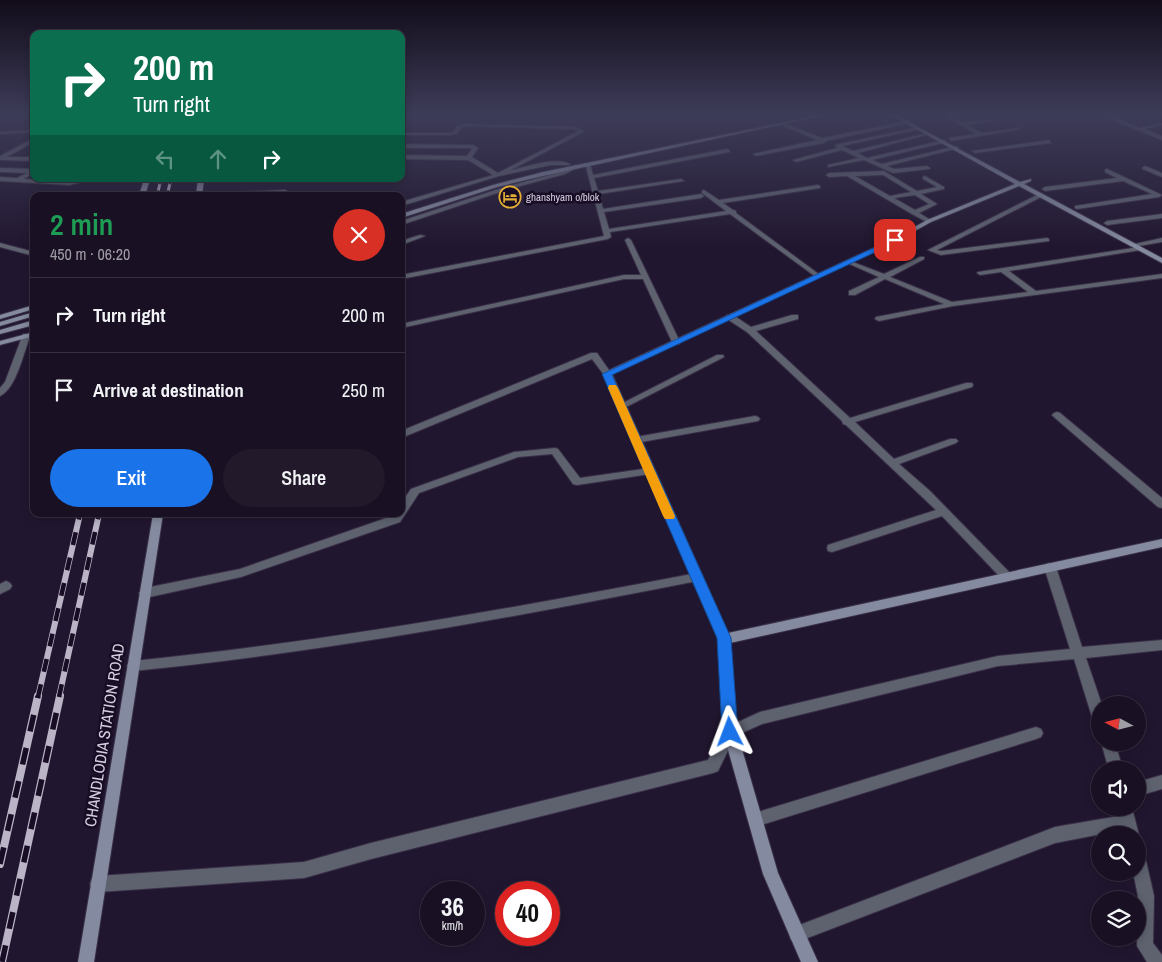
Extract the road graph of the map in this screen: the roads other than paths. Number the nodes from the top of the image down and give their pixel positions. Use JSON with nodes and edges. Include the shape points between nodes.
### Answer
{"nodes":[{"id":1,"x":471,"y":159,"type":"edge"},
{"id":2,"x":531,"y":159,"type":"edge"},
{"id":3,"x":593,"y":159,"type":"edge"},
{"id":4,"x":611,"y":159,"type":"edge"},
{"id":5,"x":686,"y":159,"type":"edge"},
{"id":6,"x":800,"y":159,"type":"edge"},
{"id":7,"x":863,"y":159,"type":"edge"},
{"id":8,"x":869,"y":159,"type":"edge"},
{"id":9,"x":907,"y":159,"type":"edge"},
{"id":10,"x":979,"y":159,"type":"edge"},
{"id":11,"x":989,"y":159,"type":"edge"},
{"id":12,"x":796,"y":160,"type":"dead end"},
{"id":13,"x":567,"y":164,"type":"junction"},
{"id":14,"x":587,"y":164,"type":"junction"},
{"id":15,"x":880,"y":165,"type":"junction"},
{"id":16,"x":576,"y":166,"type":"junction"},
{"id":17,"x":830,"y":166,"type":"dead end"},
{"id":18,"x":865,"y":167,"type":"dead end"},
{"id":19,"x":927,"y":168,"type":"dead end"},
{"id":20,"x":1145,"y":168,"type":"dead end"},
{"id":21,"x":0,"y":170,"type":"edge"},
{"id":22,"x":30,"y":171,"type":"edge"},
{"id":23,"x":1106,"y":171,"type":"dead end"},
{"id":24,"x":1013,"y":172,"type":"dead end"},
{"id":25,"x":30,"y":173,"type":"edge"},
{"id":26,"x":847,"y":174,"type":"junction"},
{"id":27,"x":498,"y":175,"type":"junction"},
{"id":28,"x":829,"y":175,"type":"dead end"},
{"id":29,"x":1162,"y":175,"type":"edge"},
{"id":30,"x":591,"y":177,"type":"junction"},
{"id":31,"x":925,"y":178,"type":"dead end"},
{"id":32,"x":0,"y":179,"type":"edge"},
{"id":33,"x":1123,"y":179,"type":"junction"},
{"id":34,"x":18,"y":180,"type":"junction"},
{"id":35,"x":1023,"y":180,"type":"junction"},
{"id":36,"x":30,"y":181,"type":"edge"},
{"id":37,"x":681,"y":181,"type":"dead end"},
{"id":38,"x":52,"y":182,"type":"edge"},
{"id":39,"x":75,"y":182,"type":"edge"},
{"id":40,"x":818,"y":187,"type":"dead end"},
{"id":41,"x":1043,"y":192,"type":"junction"},
{"id":42,"x":595,"y":193,"type":"junction"},
{"id":43,"x":916,"y":193,"type":"junction"},
{"id":44,"x":1053,"y":193,"type":"dead end"},
{"id":45,"x":1160,"y":196,"type":"edge"},
{"id":46,"x":887,"y":198,"type":"junction"},
{"id":47,"x":1061,"y":198,"type":"dead end"},
{"id":48,"x":718,"y":202,"type":"junction"},
{"id":49,"x":405,"y":203,"type":"edge"},
{"id":50,"x":405,"y":207,"type":"edge"},
{"id":51,"x":1077,"y":207,"type":"junction"},
{"id":52,"x":600,"y":211,"type":"junction"},
{"id":53,"x":734,"y":212,"type":"junction"},
{"id":54,"x":914,"y":213,"type":"junction"},
{"id":55,"x":1162,"y":216,"type":"edge"},
{"id":56,"x":405,"y":219,"type":"edge"},
{"id":57,"x":405,"y":219,"type":"edge"},
{"id":58,"x":929,"y":221,"type":"junction"},
{"id":59,"x":1106,"y":223,"type":"junction"},
{"id":60,"x":606,"y":230,"type":"junction"},
{"id":61,"x":422,"y":236,"type":"dead end"},
{"id":62,"x":628,"y":240,"type":"dead end"},
{"id":63,"x":1047,"y":240,"type":"dead end"},
{"id":64,"x":1162,"y":240,"type":"edge"},
{"id":65,"x":405,"y":242,"type":"edge"},
{"id":66,"x":0,"y":245,"type":"edge"},
{"id":67,"x":1138,"y":246,"type":"junction"},
{"id":68,"x":30,"y":253,"type":"edge"},
{"id":69,"x":1162,"y":254,"type":"edge"},
{"id":70,"x":922,"y":258,"type":"dead end"},
{"id":71,"x":1162,"y":261,"type":"edge"},
{"id":72,"x":848,"y":262,"type":"junction"},
{"id":73,"x":1003,"y":270,"type":"junction"},
{"id":74,"x":980,"y":273,"type":"dead end"},
{"id":75,"x":405,"y":276,"type":"edge"},
{"id":76,"x":818,"y":276,"type":"junction"},
{"id":77,"x":1162,"y":276,"type":"edge"},
{"id":78,"x":646,"y":277,"type":"junction"},
{"id":79,"x":885,"y":277,"type":"junction"},
{"id":80,"x":1034,"y":293,"type":"junction"},
{"id":81,"x":852,"y":294,"type":"dead end"},
{"id":82,"x":953,"y":304,"type":"junction"},
{"id":83,"x":30,"y":308,"type":"edge"},
{"id":84,"x":30,"y":315,"type":"edge"},
{"id":85,"x":0,"y":316,"type":"edge"},
{"id":86,"x":730,"y":317,"type":"junction"},
{"id":87,"x":795,"y":317,"type":"dead end"},
{"id":88,"x":879,"y":319,"type":"dead end"},
{"id":89,"x":30,"y":323,"type":"edge"},
{"id":90,"x":0,"y":324,"type":"edge"},
{"id":91,"x":405,"y":325,"type":"edge"},
{"id":92,"x":750,"y":330,"type":"junction"},
{"id":93,"x":0,"y":332,"type":"edge"},
{"id":94,"x":30,"y":335,"type":"edge"},
{"id":95,"x":676,"y":342,"type":"junction"},
{"id":96,"x":0,"y":343,"type":"edge"},
{"id":97,"x":720,"y":357,"type":"dead end"},
{"id":98,"x":607,"y":374,"type":"junction"},
{"id":99,"x":969,"y":385,"type":"dead end"},
{"id":100,"x":0,"y":393,"type":"edge"},
{"id":101,"x":621,"y":406,"type":"junction"},
{"id":102,"x":1056,"y":415,"type":"dead end"},
{"id":103,"x":755,"y":419,"type":"dead end"},
{"id":104,"x":846,"y":422,"type":"junction"},
{"id":105,"x":405,"y":433,"type":"edge"},
{"id":106,"x":636,"y":440,"type":"junction"},
{"id":107,"x":953,"y":441,"type":"dead end"},
{"id":108,"x":891,"y":462,"type":"junction"},
{"id":109,"x":650,"y":471,"type":"junction"},
{"id":110,"x":1162,"y":504,"type":"edge"},
{"id":111,"x":405,"y":505,"type":"edge"},
{"id":112,"x":943,"y":512,"type":"junction"},
{"id":113,"x":158,"y":517,"type":"edge"},
{"id":114,"x":397,"y":517,"type":"edge"},
{"id":115,"x":1162,"y":543,"type":"edge"},
{"id":116,"x":832,"y":548,"type":"dead end"},
{"id":117,"x":1050,"y":567,"type":"junction"},
{"id":118,"x":697,"y":577,"type":"junction"},
{"id":119,"x":1007,"y":577,"type":"junction"},
{"id":120,"x":145,"y":593,"type":"junction"},
{"id":121,"x":724,"y":638,"type":"junction"},
{"id":122,"x":1162,"y":645,"type":"edge"},
{"id":123,"x":1078,"y":653,"type":"junction"},
{"id":124,"x":133,"y":666,"type":"junction"},
{"id":125,"x":1092,"y":696,"type":"edge"},
{"id":126,"x":730,"y":732,"type":"junction"},
{"id":127,"x":1036,"y":733,"type":"dead end"},
{"id":128,"x":1162,"y":782,"type":"edge"},
{"id":129,"x":1146,"y":787,"type":"edge"},
{"id":130,"x":755,"y":820,"type":"junction"},
{"id":131,"x":1128,"y":821,"type":"edge"},
{"id":132,"x":1143,"y":881,"type":"edge"},
{"id":133,"x":98,"y":884,"type":"junction"},
{"id":134,"x":797,"y":934,"type":"junction"},
{"id":135,"x":86,"y":962,"type":"edge"},
{"id":136,"x":810,"y":962,"type":"edge"},
{"id":137,"x":1157,"y":962,"type":"edge"}],
"edges":[{"from":1,"to":27,"type":"street"},
{"from":2,"to":27,"type":"street"},
{"from":3,"to":13,"type":"main road"},
{"from":4,"to":14,"type":"main road"},
{"from":5,"to":30,"type":"street"},
{"from":6,"to":12,"type":"street"},
{"from":7,"to":17,"type":"street"},
{"from":8,"to":15,"type":"street"},
{"from":9,"to":15,"type":"street"},
{"from":10,"to":35,"type":"main road"},
{"from":11,"to":24,"type":"main road"},
{"from":13,"to":27,"type":"street","via":[[551,163]]},
{"from":13,"to":50,"type":"main road"},
{"from":14,"to":16,"type":"main road"},
{"from":14,"to":30,"type":"street"},
{"from":15,"to":18,"type":"street"},
{"from":15,"to":19,"type":"street","via":[[893,171]]},
{"from":16,"to":56,"type":"main road","via":[[495,186]]},
{"from":16,"to":57,"type":"street","via":[[563,173]]},
{"from":20,"to":29,"type":"street"},
{"from":21,"to":22,"type":"street"},
{"from":23,"to":33,"type":"street"},
{"from":25,"to":34,"type":"street"},
{"from":26,"to":28,"type":"street"},
{"from":26,"to":43,"type":"street","via":[[884,173]]},
{"from":26,"to":46,"type":"street"},
{"from":27,"to":49,"type":"street"},
{"from":30,"to":42,"type":"street"},
{"from":31,"to":43,"type":"street","via":[[942,188]]},
{"from":32,"to":34,"type":"street"},
{"from":33,"to":41,"type":"street"},
{"from":33,"to":45,"type":"street"},
{"from":34,"to":36,"type":"street"},
{"from":35,"to":41,"type":"main road"},
{"from":35,"to":41,"type":"main road"},
{"from":35,"to":58,"type":"main road"},
{"from":37,"to":42,"type":"street"},
{"from":38,"to":39,"type":"street"},
{"from":40,"to":48,"type":"street"},
{"from":41,"to":44,"type":"main road"},
{"from":41,"to":63,"type":"street","via":[[931,250],[941,253]]},
{"from":41,"to":67,"type":"main road"},
{"from":42,"to":52,"type":"street"},
{"from":43,"to":46,"type":"street"},
{"from":43,"to":54,"type":"street","via":[[934,204]]},
{"from":45,"to":51,"type":"street"},
{"from":46,"to":54,"type":"street"},
{"from":47,"to":51,"type":"main road"},
{"from":48,"to":52,"type":"street","via":[[703,194]]},
{"from":48,"to":53,"type":"street"},
{"from":51,"to":59,"type":"main road"},
{"from":52,"to":60,"type":"street"},
{"from":53,"to":60,"type":"street"},
{"from":53,"to":76,"type":"street"},
{"from":54,"to":58,"type":"street"},
{"from":55,"to":59,"type":"street"},
{"from":58,"to":72,"type":"main road"},
{"from":59,"to":67,"type":"main road"},
{"from":60,"to":75,"type":"street","via":[[608,237]]},
{"from":61,"to":65,"type":"street"},
{"from":62,"to":78,"type":"street"},
{"from":64,"to":67,"type":"street"},
{"from":66,"to":68,"type":"street"},
{"from":67,"to":69,"type":"main road"},
{"from":67,"to":71,"type":"main road"},
{"from":67,"to":73,"type":"street"},
{"from":70,"to":79,"type":"street"},
{"from":72,"to":76,"type":"main road"},
{"from":72,"to":79,"type":"street"},
{"from":73,"to":74,"type":"street"},
{"from":73,"to":80,"type":"street"},
{"from":76,"to":86,"type":"main road"},
{"from":77,"to":80,"type":"street"},
{"from":78,"to":91,"type":"street","via":[[624,278]]},
{"from":78,"to":95,"type":"street"},
{"from":79,"to":81,"type":"street"},
{"from":79,"to":82,"type":"street"},
{"from":80,"to":82,"type":"street"},
{"from":82,"to":88,"type":"street"},
{"from":83,"to":85,"type":"main road"},
{"from":84,"to":90,"type":"main road"},
{"from":86,"to":92,"type":"street"},
{"from":86,"to":95,"type":"main road"},
{"from":87,"to":92,"type":"street"},
{"from":89,"to":93,"type":"main road"},
{"from":92,"to":104,"type":"street"},
{"from":94,"to":96,"type":"main road"},
{"from":94,"to":100,"type":"street","via":[[18,353],[9,383]]},
{"from":95,"to":98,"type":"main road"},
{"from":97,"to":101,"type":"street"},
{"from":98,"to":101,"type":"main road"},
{"from":98,"to":105,"type":"street","via":[[594,355]]},
{"from":99,"to":104,"type":"street"},
{"from":101,"to":106,"type":"main road"},
{"from":102,"to":110,"type":"street"},
{"from":103,"to":106,"type":"street"},
{"from":104,"to":108,"type":"street"},
{"from":106,"to":109,"type":"main road"},
{"from":107,"to":108,"type":"street"},
{"from":108,"to":112,"type":"street"},
{"from":109,"to":111,"type":"street","via":[[577,482],[555,451],[518,454],[415,491]]},
{"from":109,"to":118,"type":"main road"},
{"from":112,"to":116,"type":"street"},
{"from":112,"to":119,"type":"street"},
{"from":113,"to":120,"type":"main road","name":"CHANDLODIA STATION ROAD"},
{"from":114,"to":120,"type":"street","via":[[241,573]]},
{"from":115,"to":117,"type":"main road"},
{"from":117,"to":119,"type":"main road"},
{"from":117,"to":123,"type":"street"},
{"from":118,"to":121,"type":"main road"},
{"from":118,"to":124,"type":"street","via":[[487,618],[212,659]]},
{"from":119,"to":121,"type":"main road"},
{"from":120,"to":124,"type":"main road","name":"CHANDLODIA STATION ROAD"},
{"from":121,"to":126,"type":"main road"},
{"from":122,"to":123,"type":"street"},
{"from":123,"to":125,"type":"street"},
{"from":123,"to":126,"type":"street","via":[[998,661],[760,718]]},
{"from":124,"to":133,"type":"main road","name":"CHANDLODIA STATION ROAD"},
{"from":126,"to":130,"type":"main road"},
{"from":126,"to":133,"type":"street","via":[[712,766],[372,850],[304,870]]},
{"from":127,"to":130,"type":"street"},
{"from":128,"to":129,"type":"street"},
{"from":130,"to":134,"type":"main road","via":[[771,874]]},
{"from":131,"to":134,"type":"street","via":[[1055,835]]},
{"from":132,"to":137,"type":"street","via":[[1146,896],[1145,946]]},
{"from":133,"to":135,"type":"main road","name":"CHANDLODIA STATION ROAD"},
{"from":134,"to":136,"type":"main road"}]}
